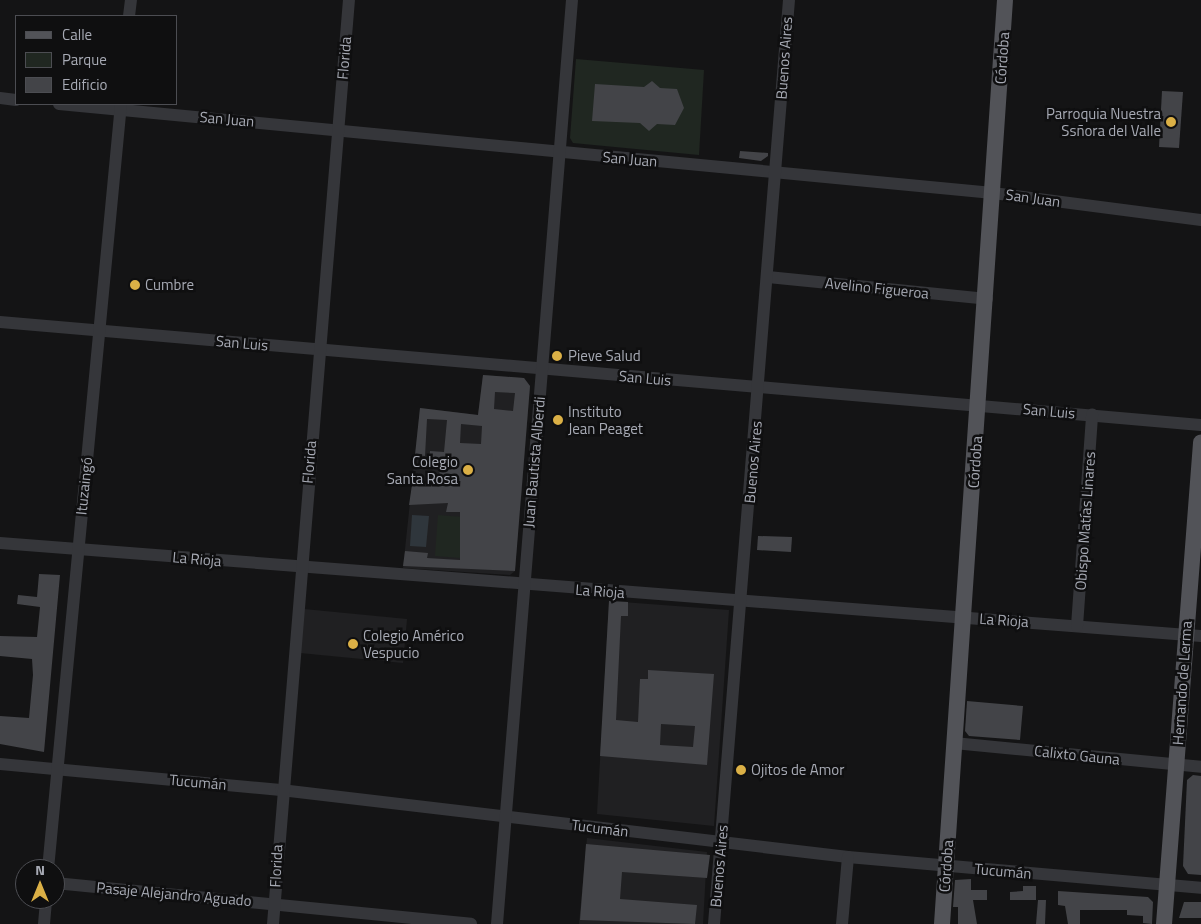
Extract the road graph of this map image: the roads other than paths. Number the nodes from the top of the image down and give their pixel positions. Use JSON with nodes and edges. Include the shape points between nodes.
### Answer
{"nodes":[{"id":1,"x":131,"y":0,"type":"edge"},
{"id":2,"x":349,"y":0,"type":"edge"},
{"id":3,"x":572,"y":0,"type":"edge"},
{"id":4,"x":789,"y":0,"type":"edge"},
{"id":5,"x":1005,"y":0,"type":"edge"},
{"id":6,"x":129,"y":15,"type":"edge"},
{"id":7,"x":0,"y":98,"type":"edge"},
{"id":8,"x":15,"y":100,"type":"edge"},
{"id":9,"x":90,"y":105,"type":"edge"},
{"id":10,"x":120,"y":106,"type":"edge"},
{"id":11,"x":338,"y":129,"type":"junction"},
{"id":12,"x":560,"y":153,"type":"junction"},
{"id":13,"x":775,"y":173,"type":"junction"},
{"id":14,"x":993,"y":193,"type":"junction"},
{"id":15,"x":1201,"y":220,"type":"edge"},
{"id":16,"x":768,"y":277,"type":"junction"},
{"id":17,"x":987,"y":299,"type":"junction"},
{"id":18,"x":0,"y":322,"type":"edge"},
{"id":19,"x":100,"y":331,"type":"junction"},
{"id":20,"x":319,"y":350,"type":"junction"},
{"id":21,"x":542,"y":370,"type":"junction"},
{"id":22,"x":758,"y":387,"type":"junction"},
{"id":23,"x":979,"y":404,"type":"junction"},
{"id":24,"x":1092,"y":415,"type":"junction"},
{"id":25,"x":1201,"y":425,"type":"edge"},
{"id":26,"x":1201,"y":442,"type":"edge"},
{"id":27,"x":0,"y":543,"type":"edge"},
{"id":28,"x":77,"y":549,"type":"junction"},
{"id":29,"x":300,"y":567,"type":"junction"},
{"id":30,"x":524,"y":586,"type":"junction"},
{"id":31,"x":741,"y":601,"type":"junction"},
{"id":32,"x":963,"y":617,"type":"junction"},
{"id":33,"x":1077,"y":626,"type":"junction"},
{"id":34,"x":1193,"y":635,"type":"edge"},
{"id":35,"x":954,"y":743,"type":"junction"},
{"id":36,"x":0,"y":764,"type":"edge"},
{"id":37,"x":1176,"y":765,"type":"junction"},
{"id":38,"x":1201,"y":767,"type":"edge"},
{"id":39,"x":56,"y":769,"type":"junction"},
{"id":40,"x":281,"y":790,"type":"junction"},
{"id":41,"x":506,"y":816,"type":"junction"},
{"id":42,"x":722,"y":842,"type":"junction"},
{"id":43,"x":848,"y":857,"type":"junction"},
{"id":44,"x":49,"y":859,"type":"edge"},
{"id":45,"x":946,"y":866,"type":"junction"},
{"id":46,"x":65,"y":884,"type":"edge"},
{"id":47,"x":1167,"y":885,"type":"junction"},
{"id":48,"x":1201,"y":888,"type":"edge"},
{"id":49,"x":274,"y":904,"type":"junction"},
{"id":50,"x":45,"y":909,"type":"edge"},
{"id":51,"x":44,"y":924,"type":"edge"},
{"id":52,"x":273,"y":924,"type":"edge"},
{"id":53,"x":471,"y":924,"type":"edge"},
{"id":54,"x":497,"y":924,"type":"edge"},
{"id":55,"x":714,"y":924,"type":"edge"},
{"id":56,"x":842,"y":924,"type":"edge"},
{"id":57,"x":942,"y":924,"type":"edge"},
{"id":58,"x":1164,"y":924,"type":"edge"}],
"edges":[{"from":1,"to":6,"type":"street"},
{"from":2,"to":11,"type":"street","name":"Florida"},
{"from":3,"to":12,"type":"street","name":"Juan Bautista Alberdi"},
{"from":4,"to":13,"type":"street","name":"Buenos Aires"},
{"from":5,"to":14,"type":"main road","name":"Córdoba"},
{"from":7,"to":8,"type":"street"},
{"from":9,"to":10,"type":"street","name":"San Juan"},
{"from":10,"to":11,"type":"street","name":"San Juan"},
{"from":10,"to":19,"type":"street","name":"Ituzaingó"},
{"from":11,"to":12,"type":"street","name":"San Juan"},
{"from":11,"to":20,"type":"street","name":"Florida"},
{"from":12,"to":13,"type":"street","name":"San Juan"},
{"from":12,"to":21,"type":"street","name":"Juan Bautista Alberdi"},
{"from":13,"to":14,"type":"street","name":"San Juan"},
{"from":13,"to":16,"type":"street","name":"Buenos Aires"},
{"from":14,"to":15,"type":"street","name":"San Juan"},
{"from":14,"to":17,"type":"main road","name":"Córdoba"},
{"from":16,"to":17,"type":"street","name":"Avelino Figueroa"},
{"from":16,"to":22,"type":"street","name":"Buenos Aires"},
{"from":17,"to":23,"type":"main road","name":"Córdoba"},
{"from":18,"to":19,"type":"street","name":"San Luis"},
{"from":19,"to":20,"type":"street","name":"San Luis"},
{"from":19,"to":28,"type":"street","name":"Ituzaingó"},
{"from":20,"to":21,"type":"street","name":"San Luis"},
{"from":20,"to":29,"type":"street","name":"Florida"},
{"from":21,"to":22,"type":"street","name":"San Luis"},
{"from":21,"to":30,"type":"street","name":"Juan Bautista Alberdi"},
{"from":22,"to":23,"type":"street","name":"San Luis"},
{"from":22,"to":31,"type":"street","name":"Buenos Aires"},
{"from":23,"to":24,"type":"street","name":"San Luis"},
{"from":23,"to":32,"type":"main road","name":"Córdoba"},
{"from":24,"to":25,"type":"street","name":"San Luis"},
{"from":24,"to":33,"type":"street","name":"Obispo Matías Linares"},
{"from":26,"to":34,"type":"main road","name":"Hernando de Lerma"},
{"from":27,"to":28,"type":"street","name":"La Rioja"},
{"from":28,"to":29,"type":"street","name":"La Rioja"},
{"from":28,"to":39,"type":"street","name":"Ituzaingó"},
{"from":29,"to":30,"type":"street","name":"La Rioja"},
{"from":29,"to":40,"type":"street","name":"Florida"},
{"from":30,"to":31,"type":"street","name":"La Rioja"},
{"from":30,"to":41,"type":"street","name":"Juan Bautista Alberdi"},
{"from":31,"to":32,"type":"street","name":"La Rioja"},
{"from":31,"to":42,"type":"street","name":"Buenos Aires"},
{"from":32,"to":33,"type":"street","name":"La Rioja"},
{"from":32,"to":35,"type":"main road","name":"Córdoba"},
{"from":33,"to":34,"type":"street","name":"La Rioja"},
{"from":34,"to":37,"type":"main road","name":"Hernando de Lerma"},
{"from":35,"to":37,"type":"street","name":"Calixto Gauna"},
{"from":35,"to":45,"type":"main road","name":"Córdoba"},
{"from":36,"to":39,"type":"street","name":"Tucumán"},
{"from":37,"to":38,"type":"street","name":"Calixto Gauna"},
{"from":37,"to":47,"type":"main road","name":"Hernando de Lerma"},
{"from":39,"to":40,"type":"street","name":"Tucumán"},
{"from":39,"to":44,"type":"street","name":"Ituzaingó"},
{"from":40,"to":41,"type":"street","name":"Tucumán"},
{"from":40,"to":49,"type":"street","name":"Florida"},
{"from":41,"to":42,"type":"street","name":"Tucumán"},
{"from":41,"to":54,"type":"street","name":"Juan Bautista Alberdi"},
{"from":42,"to":43,"type":"street","name":"Tucumán"},
{"from":42,"to":55,"type":"street","name":"Buenos Aires"},
{"from":43,"to":45,"type":"street","name":"Tucumán"},
{"from":43,"to":56,"type":"street"},
{"from":45,"to":47,"type":"street","name":"Tucumán"},
{"from":45,"to":57,"type":"main road","name":"Córdoba"},
{"from":46,"to":49,"type":"street","name":"Pasaje Alejandro Aguado"},
{"from":47,"to":48,"type":"street","name":"Tucumán"},
{"from":47,"to":58,"type":"main road","name":"Hernando de Lerma"},
{"from":49,"to":52,"type":"street","name":"Florida"},
{"from":49,"to":53,"type":"street","name":"Pasaje Alejandro Aguado"},
{"from":50,"to":51,"type":"street"}]}
